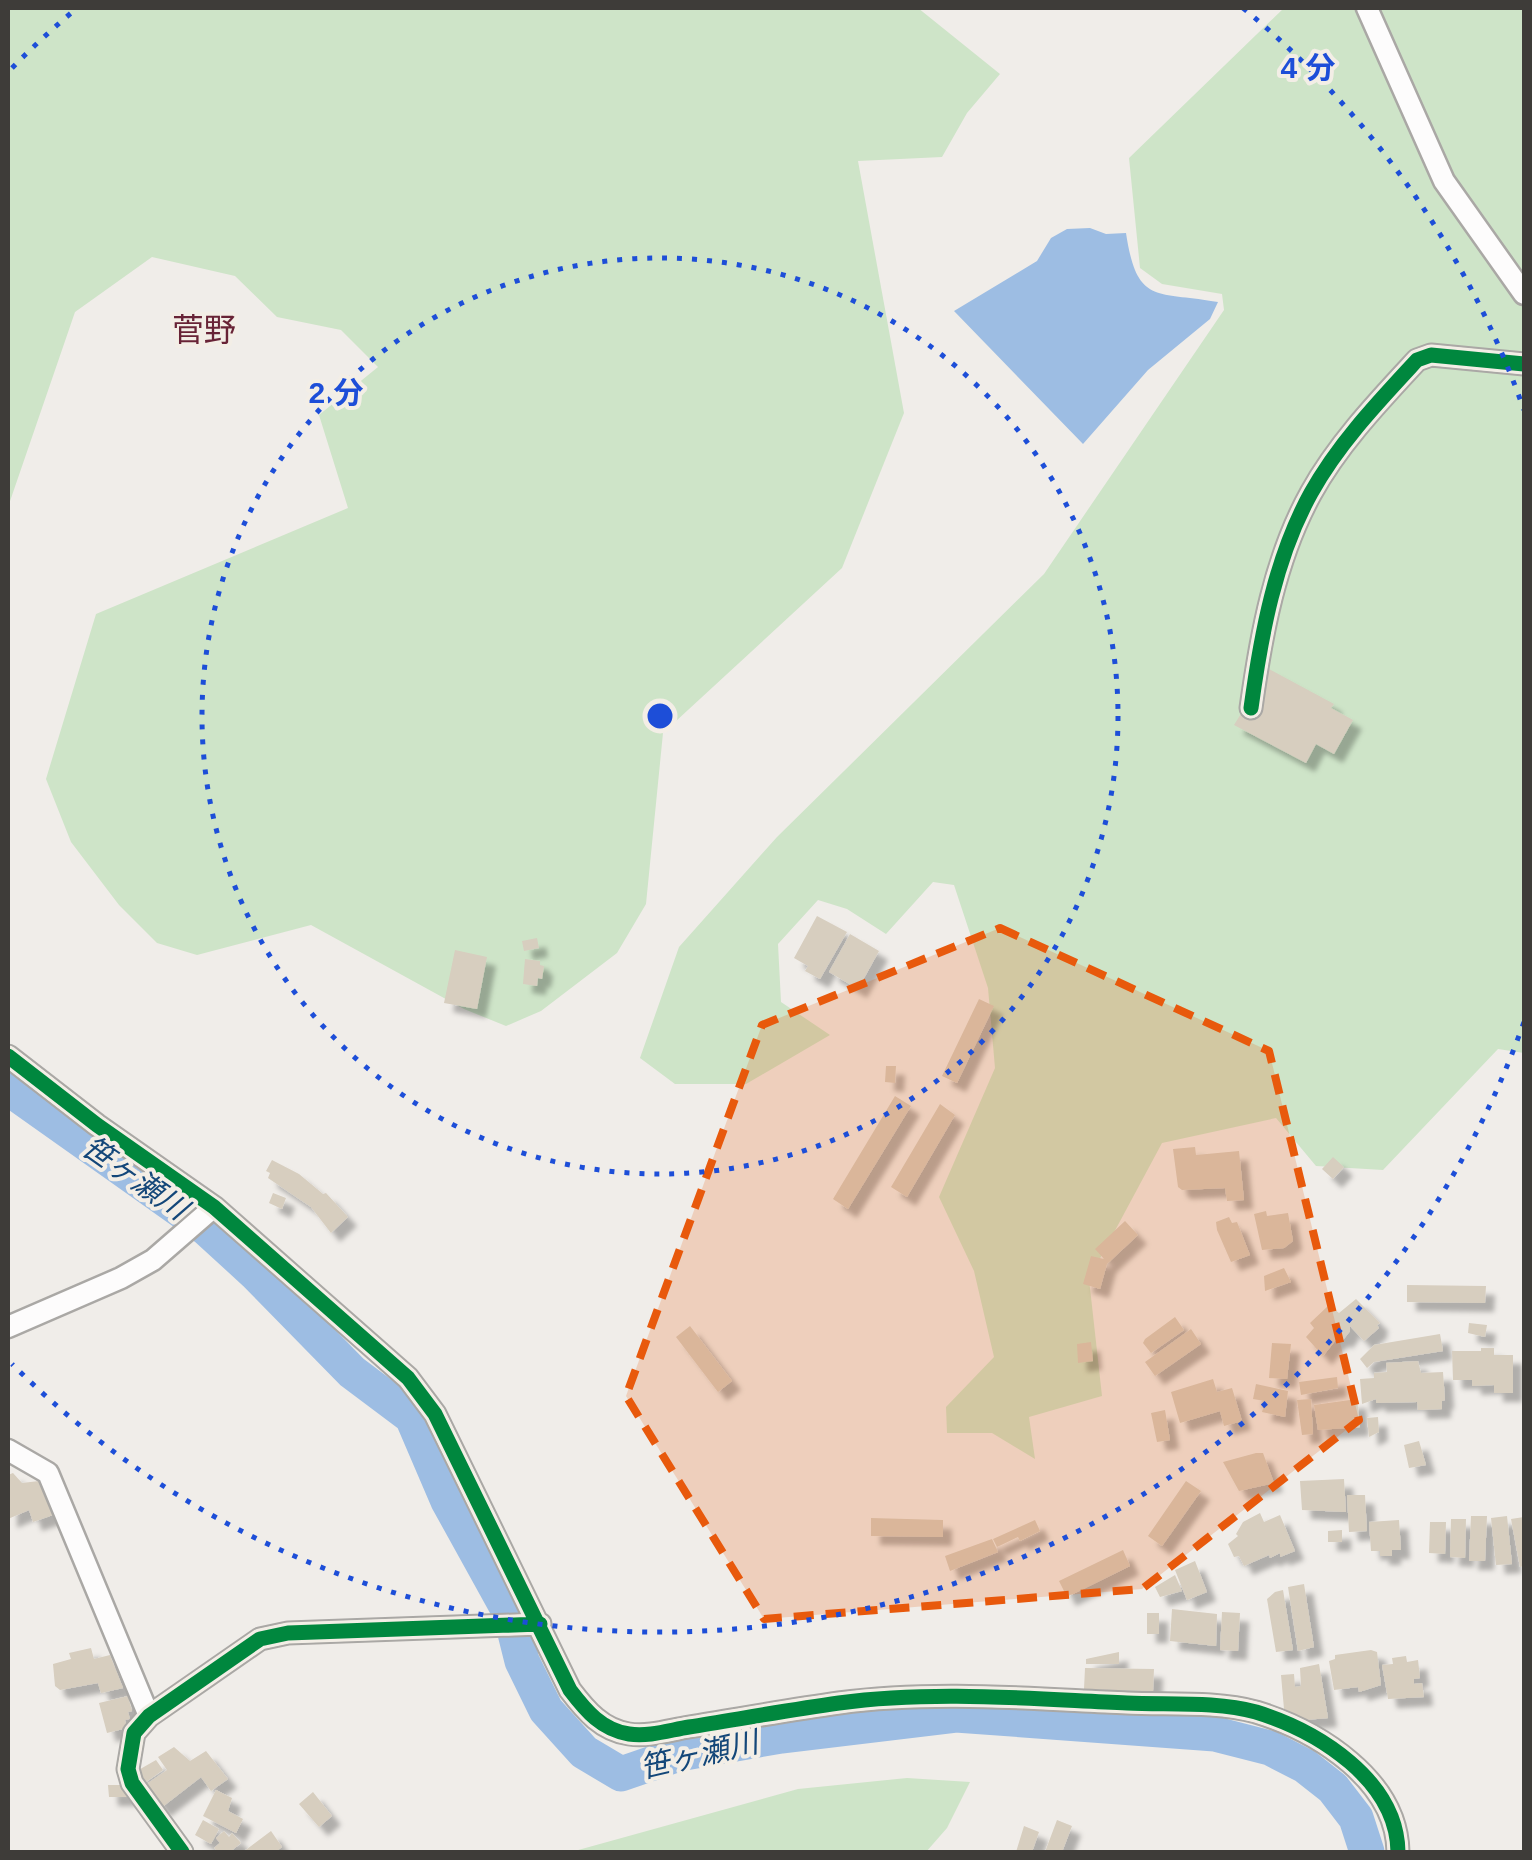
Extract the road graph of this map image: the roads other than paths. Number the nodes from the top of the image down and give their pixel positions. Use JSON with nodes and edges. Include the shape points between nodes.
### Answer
{"nodes":[{"id":1,"x":1367,"y":8,"type":"edge"},
{"id":2,"x":1524,"y":294,"type":"edge"},
{"id":3,"x":1524,"y":364,"type":"edge"},
{"id":4,"x":1251,"y":708,"type":"dead end"},
{"id":5,"x":8,"y":1056,"type":"edge"},
{"id":6,"x":210,"y":1211,"type":"junction"},
{"id":7,"x":8,"y":1326,"type":"edge"},
{"id":8,"x":8,"y":1450,"type":"edge"},
{"id":9,"x":532,"y":1624,"type":"junction"},
{"id":10,"x":150,"y":1716,"type":"junction"},
{"id":11,"x":182,"y":1852,"type":"edge"},
{"id":12,"x":1398,"y":1852,"type":"edge"}],
"edges":[{"from":1,"to":2,"type":"street","via":[[1444,180]]},
{"from":3,"to":4,"type":"street","via":[[1431,355],[1417,360],[1347,441],[1311,493],[1290,542],[1262,632]]},
{"from":5,"to":6,"type":"street"},
{"from":6,"to":7,"type":"street","via":[[153,1260]]},
{"from":6,"to":9,"type":"street","via":[[408,1378],[435,1414]]},
{"from":8,"to":10,"type":"street","via":[[48,1473]]},
{"from":9,"to":10,"type":"street","via":[[260,1640]]},
{"from":9,"to":12,"type":"street","via":[[582,1706],[627,1734],[913,1698],[1253,1711],[1328,1744],[1356,1768],[1382,1799]]},
{"from":10,"to":11,"type":"street","via":[[134,1733],[128,1769],[146,1807]]}]}
